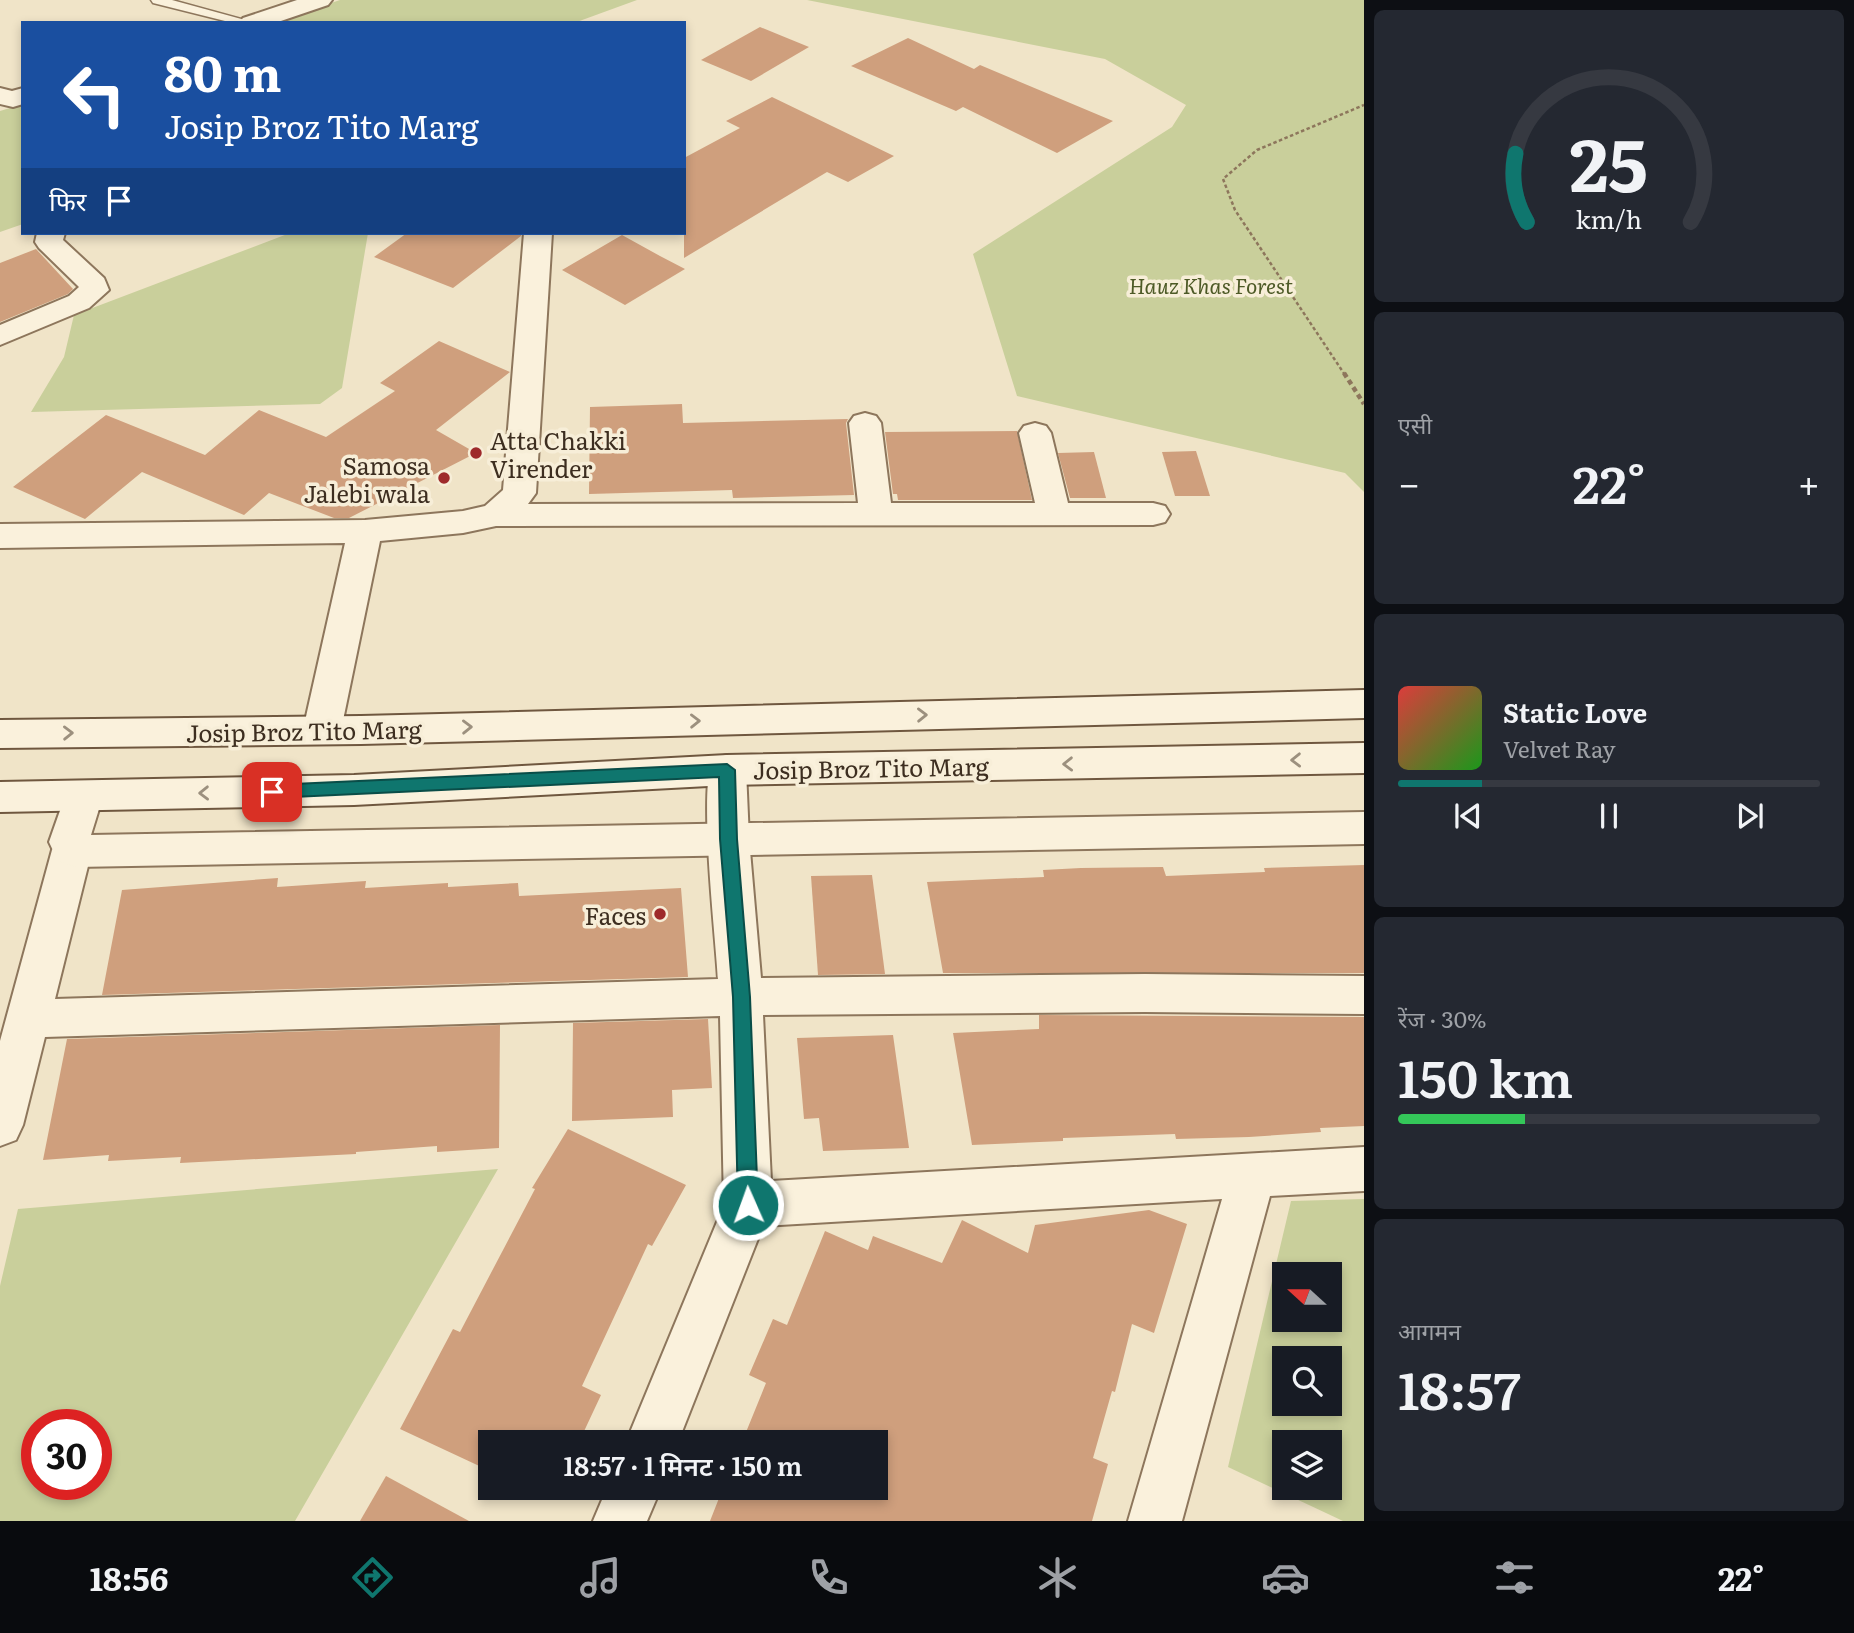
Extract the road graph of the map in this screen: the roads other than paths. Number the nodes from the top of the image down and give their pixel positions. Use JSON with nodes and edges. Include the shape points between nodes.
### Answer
{"nodes":[{"id":1,"x":157,"y":0,"type":"edge"},
{"id":2,"x":320,"y":0,"type":"edge"},
{"id":3,"x":242,"y":21,"type":"edge"},
{"id":4,"x":256,"y":21,"type":"edge"},
{"id":5,"x":51,"y":235,"type":"edge"},
{"id":6,"x":538,"y":235,"type":"edge"},
{"id":7,"x":0,"y":335,"type":"edge"},
{"id":8,"x":865,"y":423,"type":"dead end"},
{"id":9,"x":1035,"y":433,"type":"dead end"},
{"id":10,"x":1153,"y":513,"type":"dead end"},
{"id":11,"x":876,"y":514,"type":"junction"},
{"id":12,"x":1054,"y":514,"type":"junction"},
{"id":13,"x":496,"y":515,"type":"junction"},
{"id":14,"x":365,"y":531,"type":"junction"},
{"id":15,"x":0,"y":536,"type":"edge"},
{"id":16,"x":1364,"y":704,"type":"edge"},
{"id":17,"x":322,"y":730,"type":"junction"},
{"id":18,"x":0,"y":734,"type":"edge"},
{"id":19,"x":1364,"y":758,"type":"edge"},
{"id":20,"x":727,"y":770,"type":"junction"},
{"id":21,"x":83,"y":796,"type":"junction"},
{"id":22,"x":0,"y":797,"type":"edge"},
{"id":23,"x":1364,"y":828,"type":"edge"},
{"id":24,"x":729,"y":839,"type":"junction"},
{"id":25,"x":72,"y":850,"type":"junction"},
{"id":26,"x":1364,"y":995,"type":"edge"},
{"id":27,"x":741,"y":997,"type":"junction"},
{"id":28,"x":26,"y":1019,"type":"junction"},
{"id":29,"x":0,"y":1125,"type":"edge"},
{"id":30,"x":1364,"y":1169,"type":"edge"},
{"id":31,"x":1252,"y":1175,"type":"junction"},
{"id":32,"x":748,"y":1205,"type":"junction"},
{"id":33,"x":657,"y":1430,"type":"edge"},
{"id":34,"x":629,"y":1500,"type":"edge"},
{"id":35,"x":620,"y":1521,"type":"edge"},
{"id":36,"x":1155,"y":1521,"type":"edge"}],
"edges":[{"from":1,"to":3,"type":"lane"},
{"from":2,"to":4,"type":"street"},
{"from":5,"to":7,"type":"street","via":[[49,242],[94,284],[94,290],[79,302]]},
{"from":6,"to":13,"type":"street","via":[[519,493]]},
{"from":8,"to":11,"type":"street"},
{"from":9,"to":12,"type":"street"},
{"from":10,"to":12,"type":"street"},
{"from":11,"to":12,"type":"street"},
{"from":11,"to":13,"type":"street"},
{"from":13,"to":14,"type":"street"},
{"from":14,"to":15,"type":"street"},
{"from":14,"to":17,"type":"street"},
{"from":17,"to":16,"type":"street","name":"Josip Broz Tito Marg","one_way":true},
{"from":18,"to":17,"type":"street","name":"Josip Broz Tito Marg","one_way":true},
{"from":19,"to":20,"type":"street","name":"Josip Broz Tito Marg","one_way":true},
{"from":20,"to":21,"type":"street","name":"Josip Broz Tito Marg","one_way":true,"via":[[354,790]]},
{"from":20,"to":24,"type":"street"},
{"from":21,"to":22,"type":"street","name":"Josip Broz Tito Marg"},
{"from":21,"to":25,"type":"street","via":[[69,842]]},
{"from":23,"to":24,"type":"street"},
{"from":24,"to":25,"type":"street"},
{"from":24,"to":27,"type":"street"},
{"from":25,"to":28,"type":"street"},
{"from":26,"to":27,"type":"street"},
{"from":27,"to":28,"type":"street"},
{"from":27,"to":32,"type":"street"},
{"from":28,"to":29,"type":"street"},
{"from":30,"to":31,"type":"street"},
{"from":31,"to":32,"type":"street"},
{"from":31,"to":36,"type":"street"},
{"from":32,"to":33,"type":"street"},
{"from":34,"to":35,"type":"street"}]}
